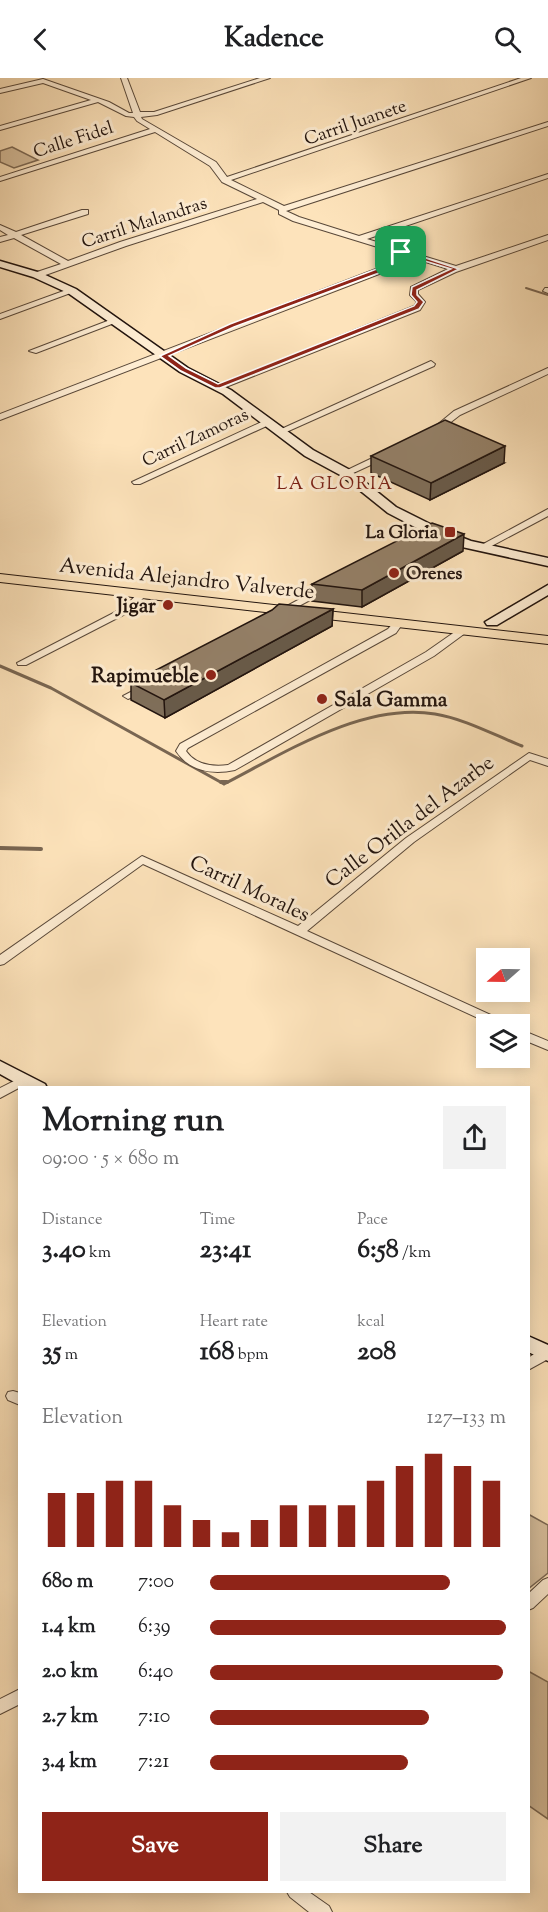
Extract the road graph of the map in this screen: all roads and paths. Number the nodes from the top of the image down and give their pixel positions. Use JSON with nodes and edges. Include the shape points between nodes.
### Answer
{"nodes":[{"id":1,"x":124,"y":78,"type":"edge"},
{"id":2,"x":267,"y":78,"type":"edge"},
{"id":3,"x":528,"y":78,"type":"edge"},
{"id":4,"x":0,"y":84,"type":"edge"},
{"id":5,"x":12,"y":88,"type":"junction"},
{"id":6,"x":0,"y":91,"type":"edge"},
{"id":7,"x":95,"y":101,"type":"junction"},
{"id":8,"x":136,"y":116,"type":"junction"},
{"id":9,"x":548,"y":124,"type":"edge"},
{"id":10,"x":0,"y":128,"type":"edge"},
{"id":11,"x":155,"y":130,"type":"junction"},
{"id":12,"x":548,"y":176,"type":"edge"},
{"id":13,"x":0,"y":179,"type":"edge"},
{"id":14,"x":225,"y":180,"type":"junction"},
{"id":15,"x":262,"y":200,"type":"junction"},
{"id":16,"x":283,"y":209,"type":"junction"},
{"id":17,"x":85,"y":212,"type":"dead end"},
{"id":18,"x":0,"y":227,"type":"edge"},
{"id":19,"x":15,"y":236,"type":"junction"},
{"id":20,"x":548,"y":237,"type":"edge"},
{"id":21,"x":358,"y":239,"type":"junction"},
{"id":22,"x":0,"y":240,"type":"edge"},
{"id":23,"x":401,"y":252,"type":"junction"},
{"id":24,"x":0,"y":264,"type":"edge"},
{"id":25,"x":68,"y":264,"type":"junction"},
{"id":26,"x":456,"y":269,"type":"junction"},
{"id":27,"x":37,"y":275,"type":"junction"},
{"id":28,"x":72,"y":291,"type":"junction"},
{"id":29,"x":0,"y":317,"type":"edge"},
{"id":30,"x":113,"y":322,"type":"junction"},
{"id":31,"x":33,"y":351,"type":"dead end"},
{"id":32,"x":164,"y":356,"type":"junction"},
{"id":33,"x":431,"y":364,"type":"dead end"},
{"id":34,"x":548,"y":371,"type":"edge"},
{"id":35,"x":218,"y":387,"type":"junction"},
{"id":36,"x":0,"y":417,"type":"edge"},
{"id":37,"x":268,"y":422,"type":"junction"},
{"id":38,"x":281,"y":431,"type":"junction"},
{"id":39,"x":426,"y":437,"type":"edge"},
{"id":40,"x":396,"y":450,"type":"edge"},
{"id":41,"x":346,"y":473,"type":"junction"},
{"id":42,"x":137,"y":482,"type":"dead end"},
{"id":43,"x":548,"y":512,"type":"edge"},
{"id":44,"x":481,"y":548,"type":"junction"},
{"id":45,"x":548,"y":562,"type":"edge"},
{"id":46,"x":0,"y":578,"type":"edge"},
{"id":47,"x":333,"y":584,"type":"edge"},
{"id":48,"x":548,"y":589,"type":"edge"},
{"id":49,"x":141,"y":595,"type":"junction"},
{"id":50,"x":283,"y":610,"type":"junction"},
{"id":51,"x":509,"y":619,"type":"junction"},
{"id":52,"x":268,"y":623,"type":"edge"},
{"id":53,"x":398,"y":623,"type":"junction"},
{"id":54,"x":470,"y":631,"type":"junction"},
{"id":55,"x":528,"y":638,"type":"junction"},
{"id":56,"x":548,"y":640,"type":"edge"},
{"id":57,"x":22,"y":663,"type":"dead end"},
{"id":58,"x":158,"y":680,"type":"edge"},
{"id":59,"x":128,"y":696,"type":"dead end"},
{"id":60,"x":548,"y":763,"type":"edge"},
{"id":61,"x":298,"y":932,"type":"junction"},
{"id":62,"x":0,"y":961,"type":"edge"},
{"id":63,"x":478,"y":1014,"type":"edge"},
{"id":64,"x":530,"y":1038,"type":"edge"},
{"id":65,"x":548,"y":1046,"type":"edge"},
{"id":66,"x":0,"y":1067,"type":"edge"},
{"id":67,"x":32,"y":1084,"type":"edge"},
{"id":68,"x":18,"y":1088,"type":"edge"},
{"id":69,"x":0,"y":1094,"type":"edge"},
{"id":70,"x":530,"y":1344,"type":"edge"},
{"id":71,"x":547,"y":1353,"type":"edge"},
{"id":72,"x":530,"y":1364,"type":"edge"},
{"id":73,"x":548,"y":1584,"type":"edge"},
{"id":74,"x":530,"y":1602,"type":"edge"},
{"id":75,"x":18,"y":1697,"type":"edge"},
{"id":76,"x":0,"y":1707,"type":"edge"},
{"id":77,"x":297,"y":1893,"type":"edge"},
{"id":78,"x":323,"y":1912,"type":"edge"}],
"edges":[{"from":1,"to":8,"type":"street"},
{"from":2,"to":8,"type":"street","via":[[187,105]]},
{"from":3,"to":14,"type":"street","name":"Carril Juanete"},
{"from":4,"to":5,"type":"street"},
{"from":5,"to":6,"type":"street"},
{"from":5,"to":7,"type":"street","via":[[43,81]]},
{"from":7,"to":8,"type":"street"},
{"from":7,"to":10,"type":"street"},
{"from":8,"to":11,"type":"street"},
{"from":9,"to":16,"type":"street"},
{"from":11,"to":13,"type":"street","name":"Calle Fidel"},
{"from":11,"to":14,"type":"street","via":[[213,164]]},
{"from":12,"to":21,"type":"street"},
{"from":14,"to":15,"type":"street"},
{"from":15,"to":16,"type":"street"},
{"from":15,"to":25,"type":"street","name":"Carril Malandras"},
{"from":16,"to":21,"type":"street","via":[[296,219]]},
{"from":17,"to":19,"type":"street"},
{"from":18,"to":19,"type":"street"},
{"from":19,"to":22,"type":"street"},
{"from":19,"to":25,"type":"street"},
{"from":20,"to":26,"type":"street"},
{"from":21,"to":23,"type":"street"},
{"from":23,"to":26,"type":"street"},
{"from":23,"to":32,"type":"street","via":[[393,264],[384,268]]},
{"from":24,"to":27,"type":"street"},
{"from":25,"to":27,"type":"street","name":"Carril Malandras"},
{"from":26,"to":35,"type":"street","via":[[414,289],[421,302],[417,308]]},
{"from":27,"to":28,"type":"street"},
{"from":28,"to":29,"type":"street"},
{"from":28,"to":30,"type":"street"},
{"from":30,"to":31,"type":"street"},
{"from":30,"to":32,"type":"street"},
{"from":32,"to":35,"type":"street"},
{"from":32,"to":36,"type":"street"},
{"from":33,"to":38,"type":"street"},
{"from":34,"to":39,"type":"street","via":[[457,413]]},
{"from":35,"to":37,"type":"street"},
{"from":37,"to":38,"type":"street"},
{"from":37,"to":42,"type":"street","name":"Carril Zamoras"},
{"from":38,"to":41,"type":"street","via":[[309,453]]},
{"from":40,"to":41,"type":"street"},
{"from":41,"to":44,"type":"street","via":[[430,534]]},
{"from":43,"to":44,"type":"street"},
{"from":44,"to":45,"type":"street"},
{"from":46,"to":49,"type":"main road","name":"Avenida Alejandro Valverde"},
{"from":47,"to":50,"type":"street"},
{"from":48,"to":51,"type":"street"},
{"from":49,"to":50,"type":"main road","name":"Avenida Alejandro Valverde"},
{"from":49,"to":57,"type":"street","via":[[128,609]]},
{"from":50,"to":52,"type":"street"},
{"from":50,"to":53,"type":"main road","name":"Avenida Alejandro Valverde"},
{"from":51,"to":54,"type":"main road"},
{"from":51,"to":55,"type":"main road"},
{"from":53,"to":54,"type":"main road","name":"Avenida Alejandro Valverde"},
{"from":53,"to":54,"type":"street","via":[[392,631],[184,746],[183,756],[202,768],[231,768]]},
{"from":54,"to":55,"type":"main road","via":[[497,645],[520,645]]},
{"from":55,"to":56,"type":"main road"},
{"from":58,"to":59,"type":"street"},
{"from":60,"to":61,"type":"street","name":"Calle Orilla del Azarbe","via":[[529,756],[410,840]]},
{"from":61,"to":62,"type":"street","name":"Carril Morales","via":[[142,859]]},
{"from":61,"to":63,"type":"street","name":"Carril Morales"},
{"from":64,"to":65,"type":"street"},
{"from":66,"to":67,"type":"street"},
{"from":68,"to":69,"type":"street"},
{"from":70,"to":71,"type":"street"},
{"from":71,"to":72,"type":"street"},
{"from":73,"to":74,"type":"street"},
{"from":75,"to":76,"type":"street"},
{"from":77,"to":78,"type":"street"}]}
